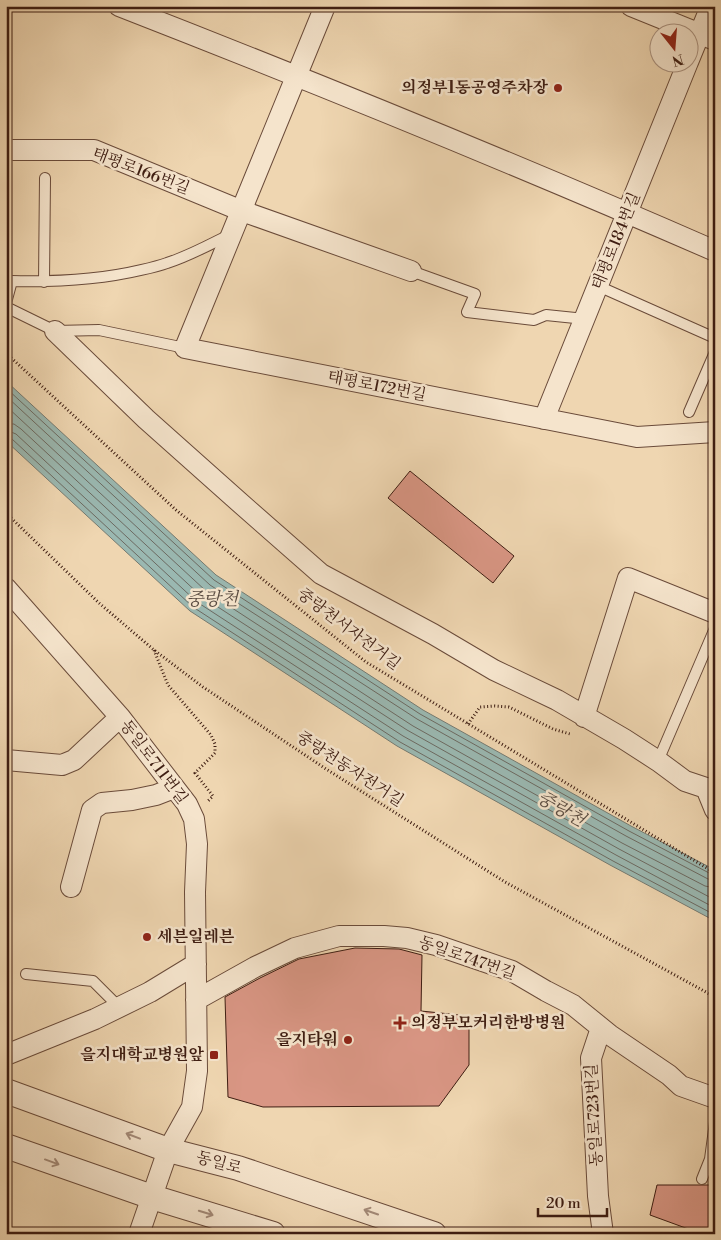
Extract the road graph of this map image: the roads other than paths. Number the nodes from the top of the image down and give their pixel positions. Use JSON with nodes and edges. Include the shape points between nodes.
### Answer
{"nodes":[{"id":1,"x":119,"y":6,"type":"edge"},
{"id":2,"x":325,"y":6,"type":"edge"},
{"id":3,"x":632,"y":6,"type":"edge"},
{"id":4,"x":711,"y":6,"type":"edge"},
{"id":5,"x":707,"y":37,"type":"edge"},
{"id":6,"x":698,"y":49,"type":"edge"},
{"id":7,"x":684,"y":72,"type":"edge"},
{"id":8,"x":297,"y":76,"type":"junction"},
{"id":9,"x":6,"y":150,"type":"edge"},
{"id":10,"x":45,"y":178,"type":"dead end"},
{"id":11,"x":242,"y":211,"type":"junction"},
{"id":12,"x":628,"y":213,"type":"junction"},
{"id":13,"x":232,"y":233,"type":"junction"},
{"id":14,"x":715,"y":251,"type":"edge"},
{"id":15,"x":411,"y":271,"type":"joint"},
{"id":16,"x":44,"y":282,"type":"junction"},
{"id":17,"x":598,"y":286,"type":"junction"},
{"id":18,"x":6,"y":305,"type":"edge"},
{"id":19,"x":585,"y":319,"type":"junction"},
{"id":20,"x":55,"y":331,"type":"junction"},
{"id":21,"x":715,"y":338,"type":"edge"},
{"id":22,"x":185,"y":348,"type":"junction"},
{"id":23,"x":715,"y":352,"type":"edge"},
{"id":24,"x":689,"y":412,"type":"dead end"},
{"id":25,"x":544,"y":419,"type":"junction"},
{"id":26,"x":715,"y":432,"type":"edge"},
{"id":27,"x":6,"y":588,"type":"edge"},
{"id":28,"x":715,"y":613,"type":"edge"},
{"id":29,"x":715,"y":628,"type":"edge"},
{"id":30,"x":120,"y":717,"type":"junction"},
{"id":31,"x":584,"y":717,"type":"junction"},
{"id":32,"x":6,"y":760,"type":"edge"},
{"id":33,"x":658,"y":761,"type":"junction"},
{"id":34,"x":174,"y":788,"type":"junction"},
{"id":35,"x":710,"y":789,"type":"edge"},
{"id":36,"x":715,"y":810,"type":"edge"},
{"id":37,"x":71,"y":887,"type":"dead end"},
{"id":38,"x":196,"y":964,"type":"junction"},
{"id":39,"x":26,"y":974,"type":"dead end"},
{"id":40,"x":196,"y":1000,"type":"junction"},
{"id":41,"x":119,"y":1007,"type":"junction"},
{"id":42,"x":601,"y":1028,"type":"junction"},
{"id":43,"x":6,"y":1055,"type":"edge"},
{"id":44,"x":6,"y":1091,"type":"edge"},
{"id":45,"x":715,"y":1098,"type":"edge"},
{"id":46,"x":715,"y":1122,"type":"edge"},
{"id":47,"x":6,"y":1146,"type":"edge"},
{"id":48,"x":168,"y":1150,"type":"junction"},
{"id":49,"x":702,"y":1179,"type":"dead end"},
{"id":50,"x":152,"y":1197,"type":"junction"},
{"id":51,"x":140,"y":1234,"type":"edge"},
{"id":52,"x":273,"y":1234,"type":"edge"},
{"id":53,"x":434,"y":1234,"type":"edge"},
{"id":54,"x":604,"y":1234,"type":"edge"}],
"edges":[{"from":1,"to":8,"type":"street"},
{"from":2,"to":8,"type":"street"},
{"from":3,"to":5,"type":"street"},
{"from":4,"to":5,"type":"street","name":"태평로184번길"},
{"from":5,"to":6,"type":"street","name":"태평로184번길"},
{"from":7,"to":12,"type":"street","name":"태평로184번길"},
{"from":8,"to":11,"type":"street"},
{"from":8,"to":12,"type":"street"},
{"from":9,"to":11,"type":"street","name":"태평로166번길","via":[[94,150]]},
{"from":10,"to":16,"type":"lane"},
{"from":11,"to":13,"type":"street"},
{"from":11,"to":15,"type":"street"},
{"from":12,"to":14,"type":"street"},
{"from":12,"to":17,"type":"street","name":"태평로184번길"},
{"from":13,"to":16,"type":"lane","via":[[166,264],[129,273]]},
{"from":13,"to":22,"type":"street"},
{"from":15,"to":19,"type":"lane","via":[[475,294],[467,312],[534,320],[546,315]]},
{"from":16,"to":18,"type":"lane","via":[[12,280]]},
{"from":17,"to":19,"type":"street","name":"태평로184번길"},
{"from":17,"to":21,"type":"lane"},
{"from":18,"to":20,"type":"lane"},
{"from":19,"to":25,"type":"street","name":"태평로184번길"},
{"from":20,"to":22,"type":"lane","via":[[99,330]]},
{"from":20,"to":31,"type":"street","via":[[146,419],[321,574]]},
{"from":22,"to":25,"type":"street","name":"태평로172번길"},
{"from":23,"to":24,"type":"lane"},
{"from":25,"to":26,"type":"street","name":"태평로172번길","via":[[637,437]]},
{"from":27,"to":30,"type":"street","name":"동일로711번길"},
{"from":28,"to":31,"type":"street","via":[[628,578]]},
{"from":29,"to":33,"type":"lane"},
{"from":30,"to":32,"type":"street","via":[[74,760],[62,764]]},
{"from":30,"to":34,"type":"street","name":"동일로711번길"},
{"from":31,"to":33,"type":"street"},
{"from":33,"to":35,"type":"street","via":[[685,781]]},
{"from":34,"to":37,"type":"street","via":[[156,795],[102,803],[92,810]]},
{"from":34,"to":38,"type":"street","name":"동일로711번길","via":[[194,819],[197,844]]},
{"from":35,"to":36,"type":"street"},
{"from":38,"to":40,"type":"street","name":"동일로711번길"},
{"from":38,"to":41,"type":"street"},
{"from":39,"to":41,"type":"lane","via":[[93,981]]},
{"from":40,"to":42,"type":"street","name":"동일로747번길","via":[[295,948],[338,936],[384,936],[436,945],[512,971],[573,1005]]},
{"from":40,"to":48,"type":"street","name":"동일로711번길","via":[[197,1070],[192,1107]]},
{"from":41,"to":43,"type":"street"},
{"from":42,"to":45,"type":"street","name":"동일로747번길","via":[[681,1086]]},
{"from":42,"to":54,"type":"street","name":"동일로723번길","via":[[590,1058],[598,1196]]},
{"from":48,"to":44,"type":"street","name":"동일로","one_way":true},
{"from":46,"to":49,"type":"lane","via":[[710,1158]]},
{"from":47,"to":50,"type":"street","one_way":true},
{"from":48,"to":50,"type":"street","name":"동일로711번길"},
{"from":53,"to":48,"type":"street","name":"동일로","one_way":true,"via":[[238,1168]]},
{"from":50,"to":51,"type":"street","name":"동일로711번길"},
{"from":50,"to":52,"type":"street","one_way":true}]}
